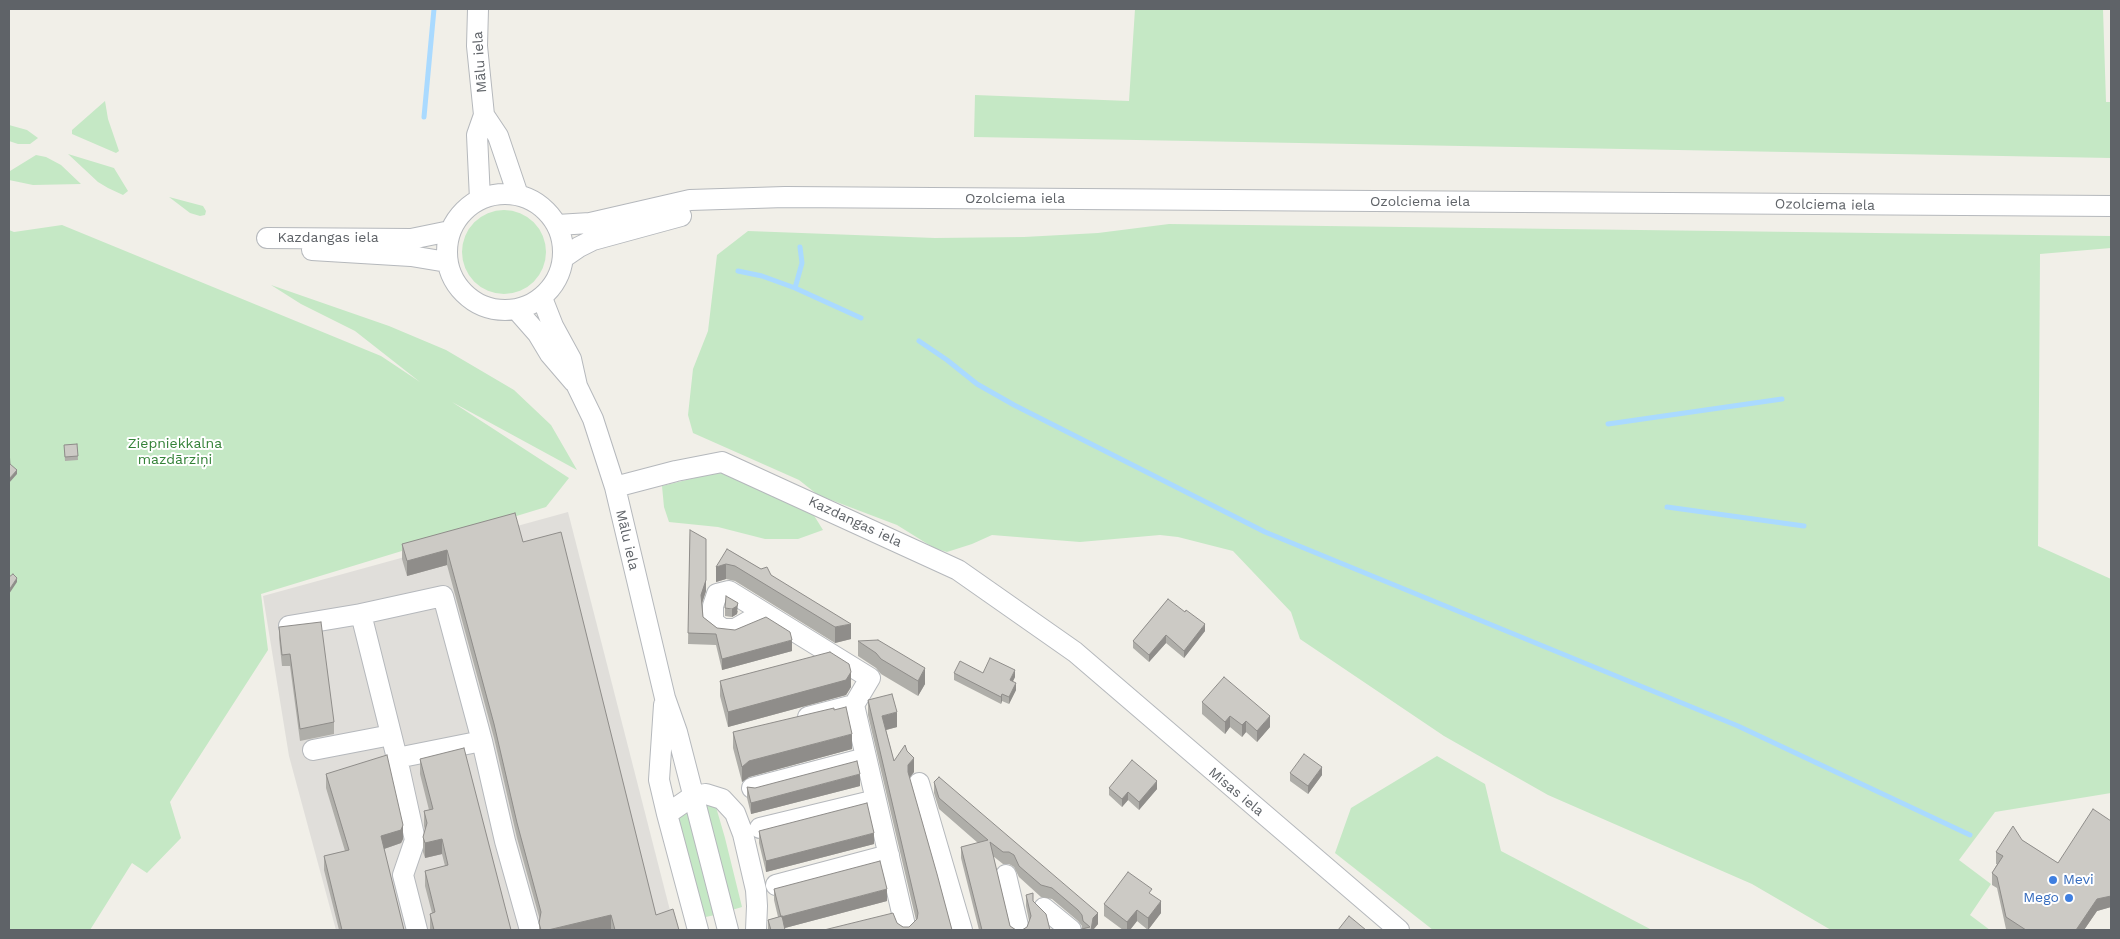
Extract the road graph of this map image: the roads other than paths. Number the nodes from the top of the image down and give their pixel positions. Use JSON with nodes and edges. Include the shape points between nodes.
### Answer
{"nodes":[{"id":1,"x":478,"y":9,"type":"edge"},
{"id":2,"x":484,"y":115,"type":"junction"},
{"id":3,"x":518,"y":195,"type":"junction"},
{"id":4,"x":480,"y":199,"type":"junction"},
{"id":5,"x":730,"y":199,"type":"junction"},
{"id":6,"x":2111,"y":206,"type":"edge"},
{"id":7,"x":557,"y":224,"type":"junction"},
{"id":8,"x":450,"y":231,"type":"junction"},
{"id":9,"x":563,"y":258,"type":"junction"},
{"id":10,"x":448,"y":262,"type":"junction"},
{"id":11,"x":542,"y":298,"type":"junction"},
{"id":12,"x":516,"y":309,"type":"junction"},
{"id":13,"x":577,"y":386,"type":"junction"},
{"id":14,"x":614,"y":487,"type":"junction"},
{"id":15,"x":763,"y":612,"type":"dead end"},
{"id":16,"x":360,"y":614,"type":"junction"},
{"id":17,"x":289,"y":626,"type":"edge"},
{"id":18,"x":1075,"y":652,"type":"joint"},
{"id":19,"x":831,"y":654,"type":"junction"},
{"id":20,"x":802,"y":661,"type":"edge"},
{"id":21,"x":665,"y":698,"type":"junction"},
{"id":22,"x":854,"y":705,"type":"junction"},
{"id":23,"x":790,"y":722,"type":"edge"},
{"id":24,"x":391,"y":734,"type":"junction"},
{"id":25,"x":482,"y":741,"type":"junction"},
{"id":26,"x":313,"y":750,"type":"dead end"},
{"id":27,"x":397,"y":758,"type":"junction"},
{"id":28,"x":866,"y":758,"type":"junction"},
{"id":29,"x":919,"y":783,"type":"dead end"},
{"id":30,"x":752,"y":788,"type":"edge"},
{"id":31,"x":693,"y":796,"type":"junction"},
{"id":32,"x":876,"y":800,"type":"junction"},
{"id":33,"x":667,"y":814,"type":"junction"},
{"id":34,"x":760,"y":828,"type":"dead end"},
{"id":35,"x":889,"y":855,"type":"junction"},
{"id":36,"x":1006,"y":875,"type":"dead end"},
{"id":37,"x":776,"y":885,"type":"dead end"},
{"id":38,"x":1044,"y":908,"type":"dead end"},
{"id":39,"x":897,"y":920,"type":"edge"},
{"id":40,"x":417,"y":930,"type":"edge"},
{"id":41,"x":530,"y":930,"type":"edge"},
{"id":42,"x":698,"y":930,"type":"edge"},
{"id":43,"x":728,"y":930,"type":"edge"},
{"id":44,"x":756,"y":930,"type":"edge"},
{"id":45,"x":962,"y":930,"type":"edge"},
{"id":46,"x":1019,"y":930,"type":"edge"},
{"id":47,"x":1071,"y":930,"type":"edge"},
{"id":48,"x":1399,"y":930,"type":"edge"}],
"edges":[{"from":1,"to":2,"type":"street","name":"Mālu iela","via":[[477,46]]},
{"from":2,"to":3,"type":"street","name":"Mālu iela","via":[[498,136]]},
{"from":2,"to":4,"type":"street","name":"Mālu iela","via":[[476,135]]},
{"from":3,"to":4,"type":"street","via":[[499,194]]},
{"from":3,"to":7,"type":"street","via":[[534,201]]},
{"from":4,"to":8,"type":"street","via":[[462,213]]},
{"from":5,"to":6,"type":"street","name":"Ozolciema iela"},
{"from":5,"to":7,"type":"street","name":"Ozolciema iela","via":[[690,200],[590,223]]},
{"from":5,"to":9,"type":"street","name":"Ozolciema iela","via":[[709,210],[593,240]]},
{"from":7,"to":9,"type":"street","via":[[563,241]]},
{"from":8,"to":10,"type":"street"},
{"from":8,"to":10,"type":"street","name":"Kazdangas iela","via":[[411,239],[267,238],[289,247],[311,250],[411,256]]},
{"from":9,"to":11,"type":"street","via":[[557,280]]},
{"from":10,"to":12,"type":"street","via":[[459,287],[480,305],[498,310]]},
{"from":11,"to":12,"type":"street"},
{"from":11,"to":13,"type":"street","name":"Mālu iela","via":[[571,359]]},
{"from":12,"to":13,"type":"street","name":"Mālu iela"},
{"from":13,"to":14,"type":"street","name":"Mālu iela","via":[[593,419]]},
{"from":14,"to":18,"type":"street","name":"Kazdangas iela","via":[[722,462],[958,570]]},
{"from":14,"to":21,"type":"street","name":"Mālu iela"},
{"from":15,"to":19,"type":"street"},
{"from":16,"to":17,"type":"street"},
{"from":16,"to":24,"type":"street"},
{"from":16,"to":25,"type":"street","via":[[443,596]]},
{"from":18,"to":48,"type":"street","name":"Misas iela"},
{"from":19,"to":20,"type":"street"},
{"from":19,"to":22,"type":"street","via":[[870,678]]},
{"from":21,"to":31,"type":"street","name":"Mālu iela"},
{"from":21,"to":33,"type":"street","name":"Mālu iela","via":[[659,780]]},
{"from":22,"to":23,"type":"street"},
{"from":22,"to":28,"type":"street"},
{"from":24,"to":26,"type":"street"},
{"from":24,"to":27,"type":"street"},
{"from":25,"to":27,"type":"street"},
{"from":25,"to":41,"type":"street","via":[[505,842]]},
{"from":27,"to":40,"type":"street","via":[[415,840],[403,875]]},
{"from":28,"to":30,"type":"street"},
{"from":28,"to":32,"type":"street"},
{"from":29,"to":45,"type":"street"},
{"from":31,"to":33,"type":"street"},
{"from":31,"to":43,"type":"street","name":"Mālu iela"},
{"from":31,"to":44,"type":"street","via":[[706,794],[722,799],[735,813],[756,890]]},
{"from":32,"to":34,"type":"street"},
{"from":32,"to":35,"type":"street"},
{"from":33,"to":42,"type":"street","name":"Mālu iela"},
{"from":35,"to":37,"type":"street"},
{"from":35,"to":39,"type":"street"},
{"from":36,"to":46,"type":"street"},
{"from":38,"to":47,"type":"street"}]}
